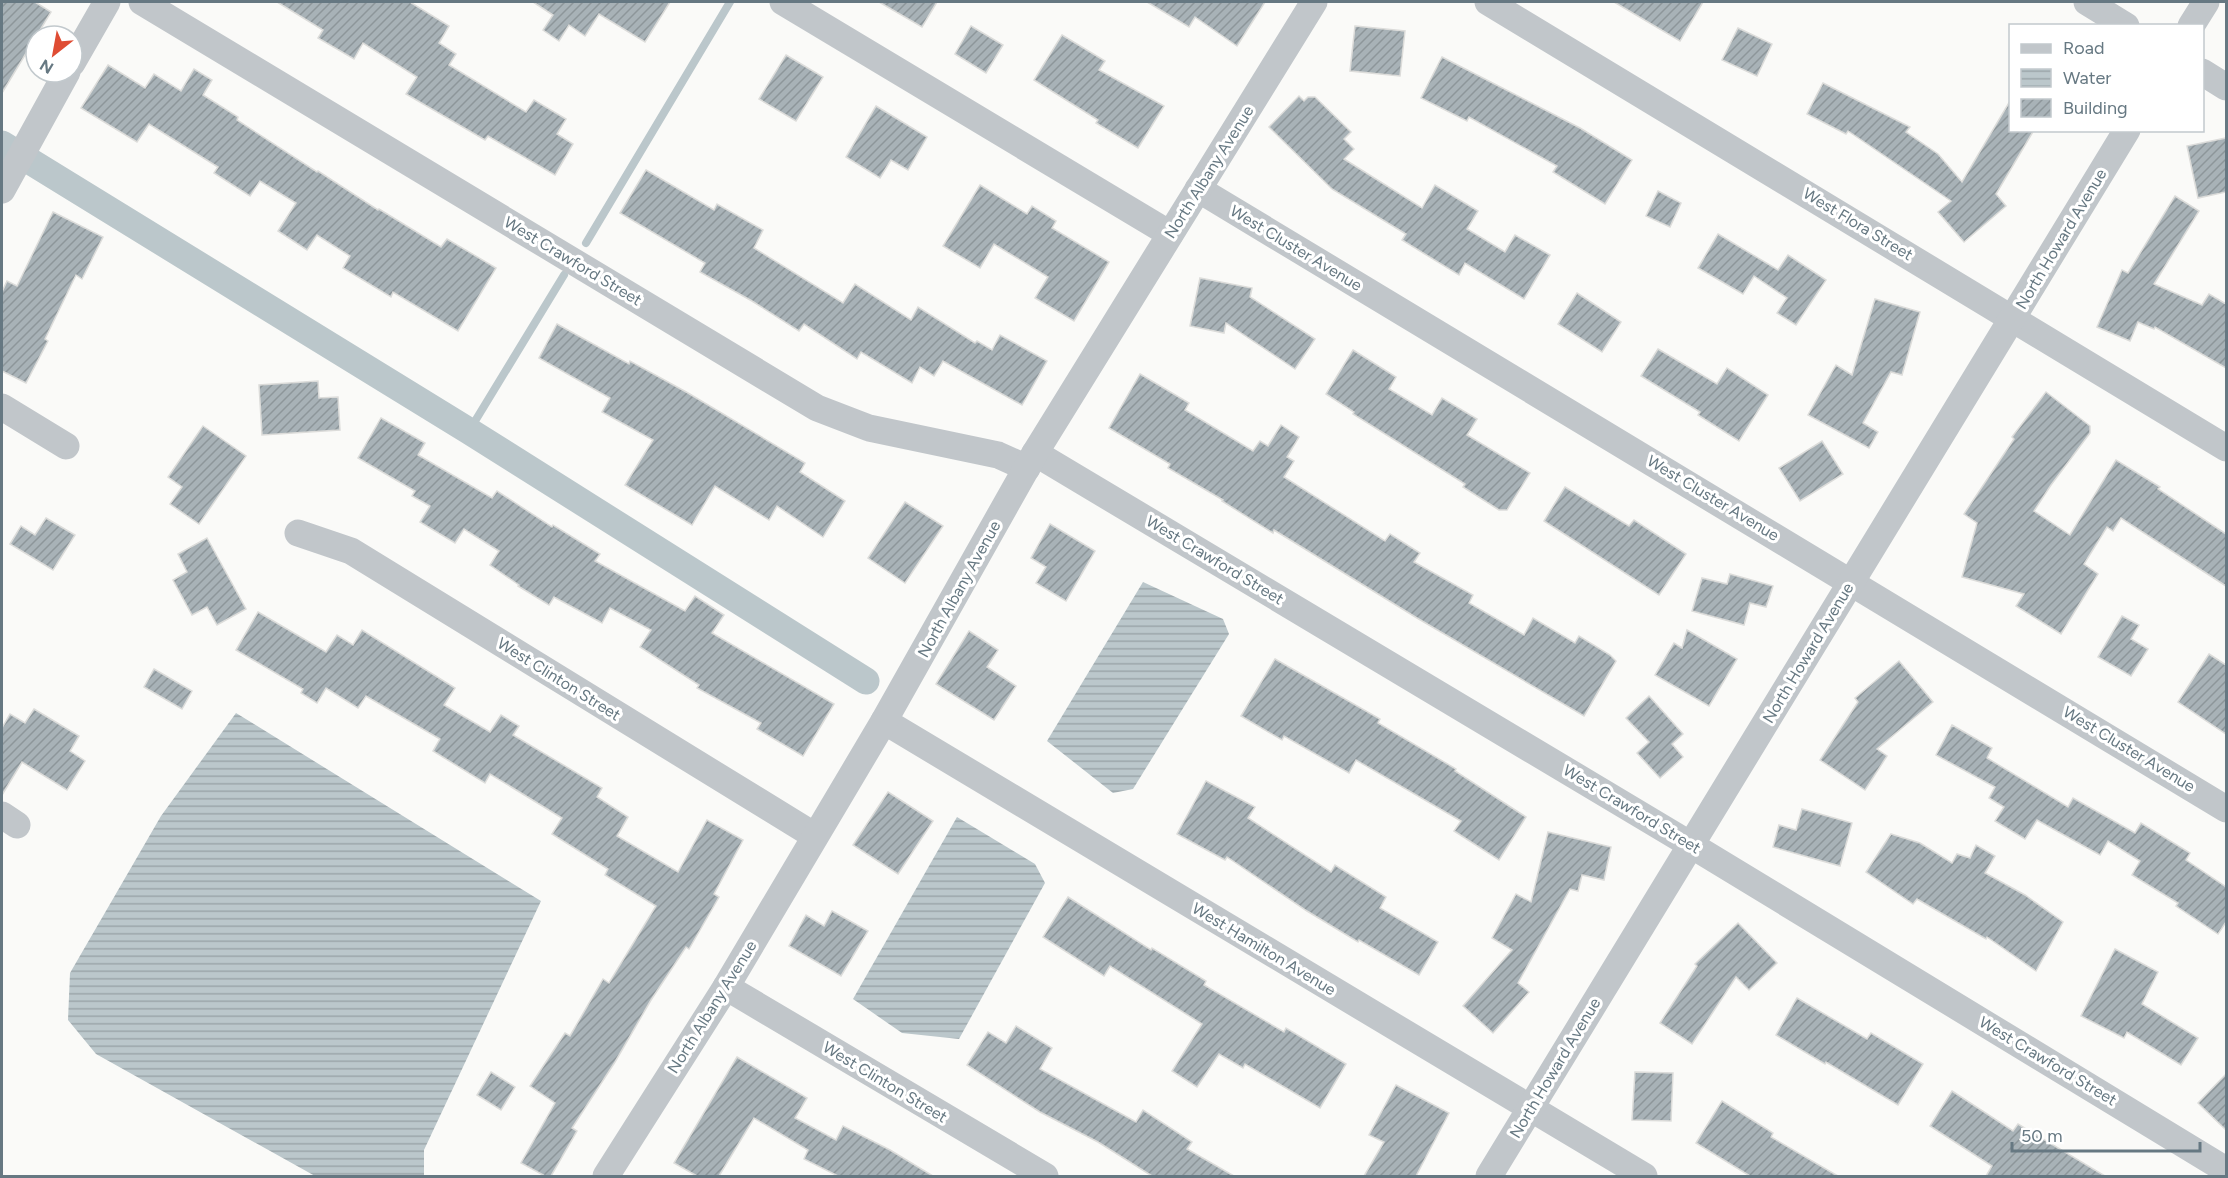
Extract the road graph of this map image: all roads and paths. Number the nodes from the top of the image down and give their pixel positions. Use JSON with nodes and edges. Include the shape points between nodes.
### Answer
{"nodes":[{"id":1,"x":107,"y":2,"type":"edge"},
{"id":2,"x":142,"y":2,"type":"edge"},
{"id":3,"x":783,"y":2,"type":"edge"},
{"id":4,"x":1314,"y":2,"type":"edge"},
{"id":5,"x":1488,"y":2,"type":"edge"},
{"id":6,"x":2087,"y":2,"type":"edge"},
{"id":7,"x":2206,"y":2,"type":"edge"},
{"id":8,"x":2123,"y":24,"type":"edge"},
{"id":9,"x":2192,"y":24,"type":"edge"},
{"id":10,"x":84,"y":42,"type":"edge"},
{"id":11,"x":2204,"y":73,"type":"edge"},
{"id":12,"x":60,"y":84,"type":"edge"},
{"id":13,"x":2226,"y":87,"type":"edge"},
{"id":14,"x":2126,"y":132,"type":"edge"},
{"id":15,"x":1198,"y":189,"type":"junction"},
{"id":16,"x":2,"y":190,"type":"edge"},
{"id":17,"x":1170,"y":234,"type":"junction"},
{"id":18,"x":2013,"y":317,"type":"junction"},
{"id":19,"x":2,"y":407,"type":"edge"},
{"id":20,"x":66,"y":446,"type":"dead end"},
{"id":21,"x":2226,"y":447,"type":"edge"},
{"id":22,"x":1031,"y":461,"type":"junction"},
{"id":23,"x":298,"y":533,"type":"dead end"},
{"id":24,"x":1852,"y":581,"type":"junction"},
{"id":25,"x":884,"y":721,"type":"junction"},
{"id":26,"x":2226,"y":809,"type":"edge"},
{"id":27,"x":815,"y":836,"type":"junction"},
{"id":28,"x":1691,"y":845,"type":"junction"},
{"id":29,"x":726,"y":987,"type":"junction"},
{"id":30,"x":1531,"y":1108,"type":"junction"},
{"id":31,"x":2226,"y":1170,"type":"edge"},
{"id":32,"x":606,"y":1176,"type":"edge"},
{"id":33,"x":1045,"y":1176,"type":"edge"},
{"id":34,"x":1489,"y":1176,"type":"edge"},
{"id":35,"x":1644,"y":1176,"type":"edge"}],
"edges":[{"from":1,"to":10,"type":"street"},
{"from":2,"to":22,"type":"street","name":"West Crawford Street","via":[[817,408],[869,428]]},
{"from":3,"to":17,"type":"street"},
{"from":4,"to":15,"type":"street","name":"North Albany Avenue"},
{"from":5,"to":18,"type":"street","name":"West Flora Street"},
{"from":6,"to":8,"type":"street"},
{"from":7,"to":9,"type":"street"},
{"from":11,"to":13,"type":"street"},
{"from":12,"to":16,"type":"street"},
{"from":14,"to":18,"type":"street","name":"North Howard Avenue"},
{"from":15,"to":17,"type":"street","name":"North Albany Avenue"},
{"from":15,"to":24,"type":"street","name":"West Cluster Avenue"},
{"from":17,"to":22,"type":"street","name":"North Albany Avenue"},
{"from":18,"to":21,"type":"street","name":"West Flora Street"},
{"from":18,"to":24,"type":"street","name":"North Howard Avenue"},
{"from":19,"to":20,"type":"street"},
{"from":22,"to":25,"type":"street","name":"North Albany Avenue"},
{"from":22,"to":28,"type":"street","name":"West Crawford Street"},
{"from":23,"to":27,"type":"street","name":"West Clinton Street","via":[[351,551]]},
{"from":24,"to":26,"type":"street","name":"West Cluster Avenue"},
{"from":24,"to":28,"type":"street","name":"North Howard Avenue"},
{"from":25,"to":27,"type":"street","name":"North Albany Avenue"},
{"from":25,"to":30,"type":"street","name":"West Hamilton Avenue"},
{"from":27,"to":29,"type":"street","name":"North Albany Avenue"},
{"from":28,"to":30,"type":"street","name":"North Howard Avenue"},
{"from":28,"to":31,"type":"street","name":"West Crawford Street"},
{"from":29,"to":32,"type":"street","name":"North Albany Avenue"},
{"from":29,"to":33,"type":"street","name":"West Clinton Street"},
{"from":30,"to":34,"type":"street","name":"North Howard Avenue"},
{"from":30,"to":35,"type":"street","name":"West Hamilton Avenue"}]}
